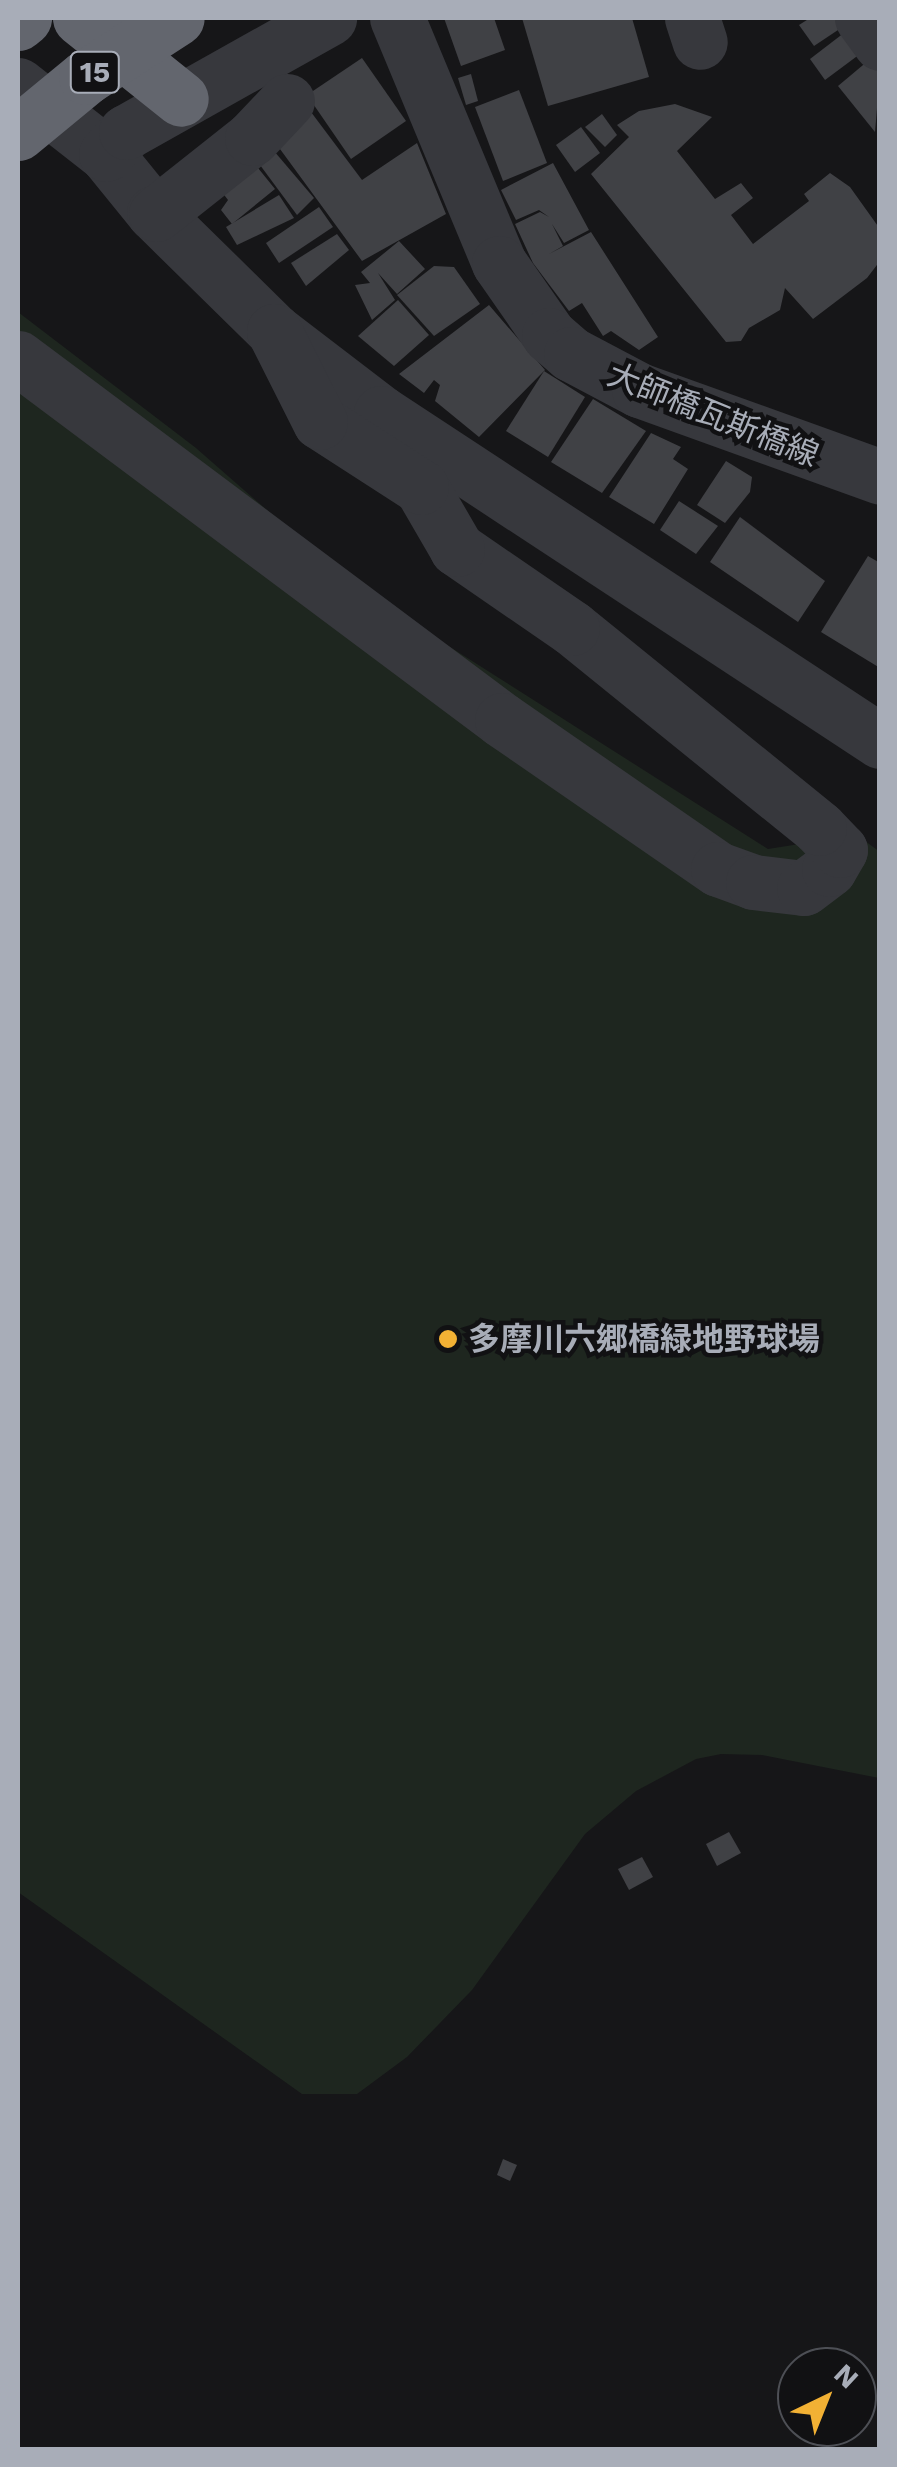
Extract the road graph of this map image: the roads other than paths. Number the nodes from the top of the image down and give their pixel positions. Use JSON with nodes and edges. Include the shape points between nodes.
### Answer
{"nodes":[{"id":1,"x":24,"y":18,"type":"edge"},
{"id":2,"x":80,"y":18,"type":"edge"},
{"id":3,"x":178,"y":18,"type":"edge"},
{"id":4,"x":329,"y":18,"type":"edge"},
{"id":5,"x":397,"y":18,"type":"edge"},
{"id":6,"x":862,"y":18,"type":"edge"},
{"id":7,"x":18,"y":23,"type":"edge"},
{"id":8,"x":880,"y":44,"type":"edge"},
{"id":9,"x":18,"y":85,"type":"edge"},
{"id":10,"x":180,"y":99,"type":"junction"},
{"id":11,"x":288,"y":101,"type":"dead end"},
{"id":12,"x":18,"y":133,"type":"edge"},
{"id":13,"x":106,"y":154,"type":"junction"},
{"id":14,"x":156,"y":214,"type":"junction"},
{"id":15,"x":274,"y":331,"type":"junction"},
{"id":16,"x":18,"y":358,"type":"edge"},
{"id":17,"x":880,"y":477,"type":"edge"},
{"id":18,"x":880,"y":741,"type":"edge"}],
"edges":[{"from":1,"to":7,"type":"highway"},
{"from":2,"to":10,"type":"highway"},
{"from":3,"to":12,"type":"highway","number":"15"},
{"from":4,"to":10,"type":"street"},
{"from":5,"to":17,"type":"street","name":"大師橋瓦斯橋線","via":[[499,263],[549,334],[571,354],[639,390]]},
{"from":6,"to":8,"type":"street"},
{"from":9,"to":13,"type":"street"},
{"from":10,"to":13,"type":"street","via":[[126,132]]},
{"from":11,"to":14,"type":"street"},
{"from":13,"to":14,"type":"street"},
{"from":14,"to":15,"type":"street"},
{"from":15,"to":16,"type":"street","via":[[320,422],[421,487],[457,550],[572,628],[819,828],[840,850],[829,870],[804,888],[753,882],[718,869],[502,720]]},
{"from":15,"to":18,"type":"street","via":[[452,466]]}]}
